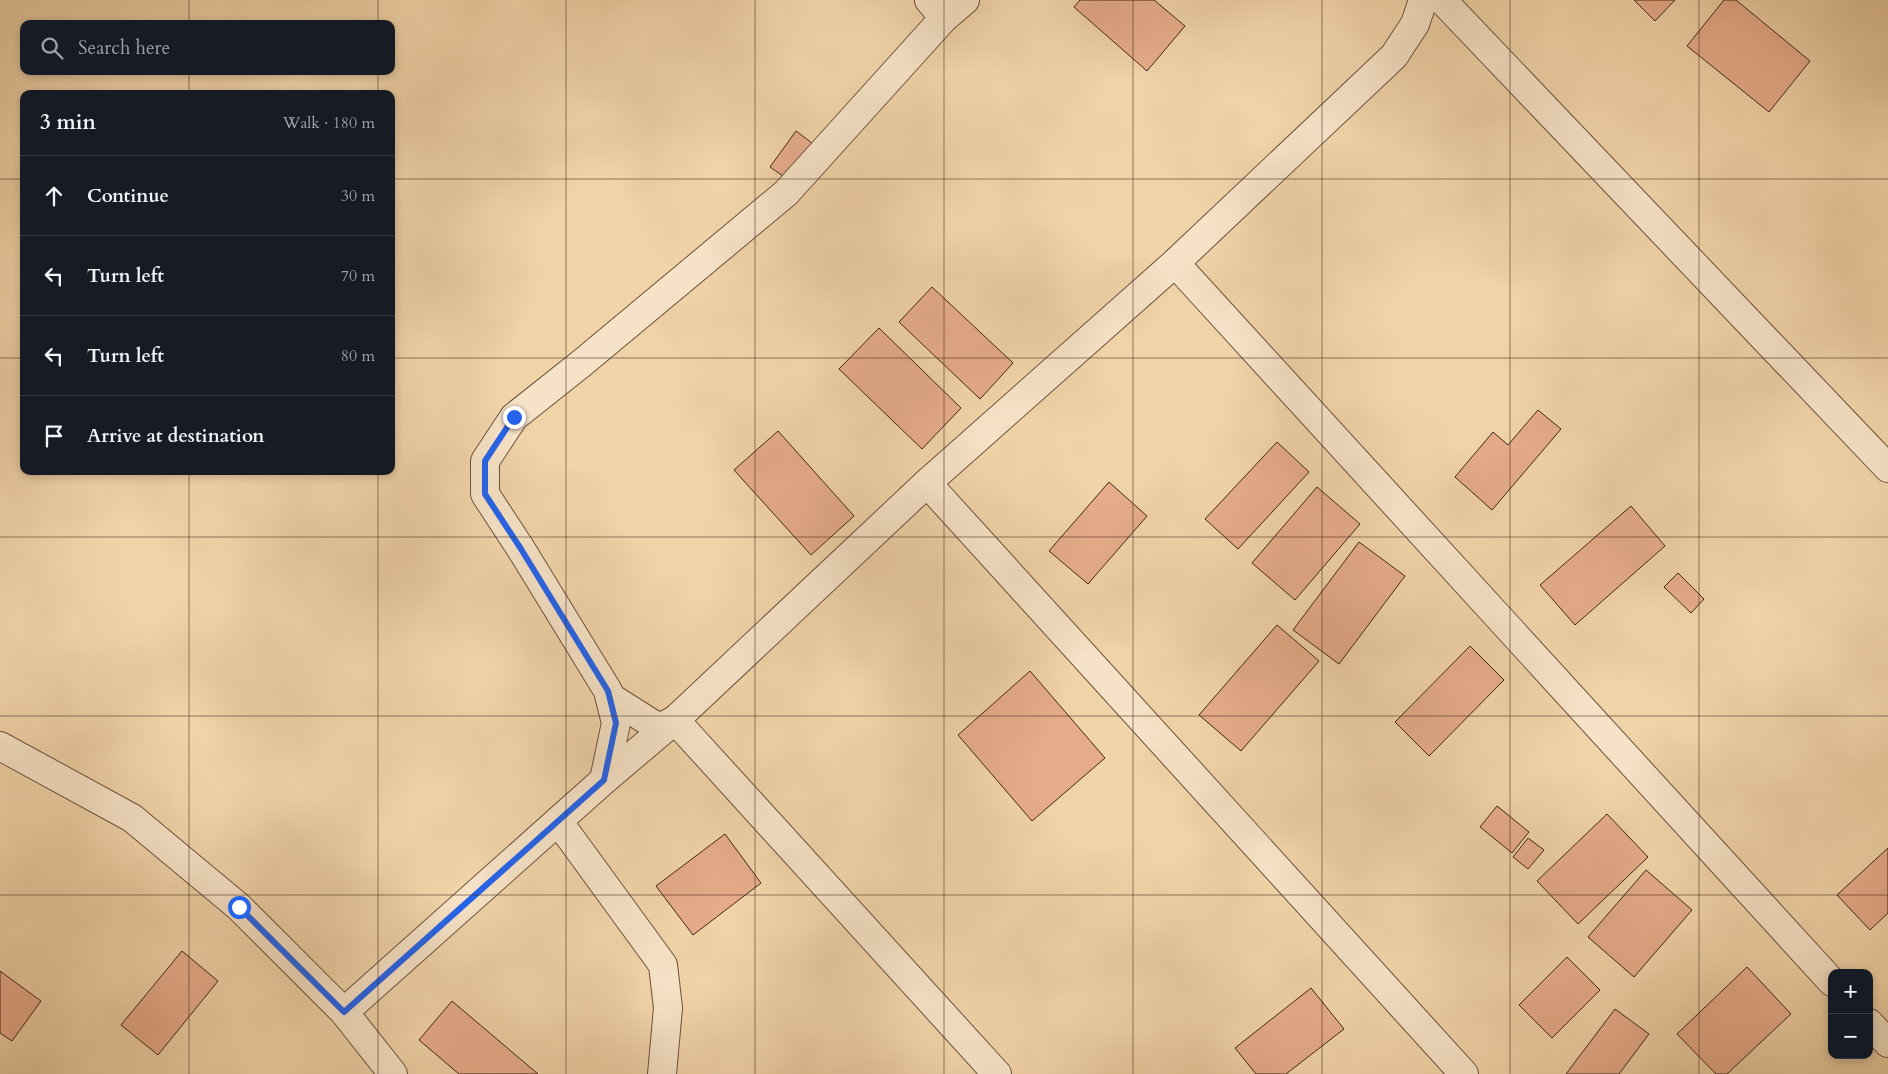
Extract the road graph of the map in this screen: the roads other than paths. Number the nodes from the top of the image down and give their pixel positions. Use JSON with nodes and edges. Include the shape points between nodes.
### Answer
{"nodes":[{"id":1,"x":965,"y":0,"type":"edge"},
{"id":2,"x":1423,"y":0,"type":"edge"},
{"id":3,"x":1442,"y":0,"type":"edge"},
{"id":4,"x":936,"y":9,"type":"edge"},
{"id":5,"x":1175,"y":263,"type":"junction"},
{"id":6,"x":1888,"y":468,"type":"edge"},
{"id":7,"x":927,"y":484,"type":"junction"},
{"id":8,"x":610,"y":697,"type":"junction"},
{"id":9,"x":675,"y":720,"type":"junction"},
{"id":10,"x":0,"y":746,"type":"edge"},
{"id":11,"x":604,"y":780,"type":"junction"},
{"id":12,"x":558,"y":821,"type":"junction"},
{"id":13,"x":1828,"y":978,"type":"edge"},
{"id":14,"x":344,"y":1012,"type":"junction"},
{"id":15,"x":1873,"y":1026,"type":"edge"},
{"id":16,"x":1888,"y":1043,"type":"edge"},
{"id":17,"x":393,"y":1074,"type":"edge"},
{"id":18,"x":662,"y":1074,"type":"edge"},
{"id":19,"x":997,"y":1074,"type":"edge"},
{"id":20,"x":1464,"y":1074,"type":"edge"}],
"edges":[{"from":1,"to":4,"type":"street"},
{"from":2,"to":5,"type":"street","via":[[1416,24],[1394,56]]},
{"from":3,"to":6,"type":"street"},
{"from":4,"to":8,"type":"street","via":[[786,193],[514,417],[485,461],[485,494]]},
{"from":5,"to":7,"type":"street"},
{"from":5,"to":13,"type":"street"},
{"from":7,"to":9,"type":"street"},
{"from":7,"to":20,"type":"street"},
{"from":8,"to":9,"type":"street","via":[[659,728]]},
{"from":8,"to":11,"type":"street","via":[[616,723]]},
{"from":9,"to":11,"type":"street"},
{"from":9,"to":19,"type":"street"},
{"from":10,"to":14,"type":"street","via":[[132,818],[239,907]]},
{"from":11,"to":12,"type":"street"},
{"from":12,"to":14,"type":"street"},
{"from":12,"to":18,"type":"street","via":[[663,965],[668,1008]]},
{"from":14,"to":17,"type":"street"},
{"from":15,"to":16,"type":"street"}]}
